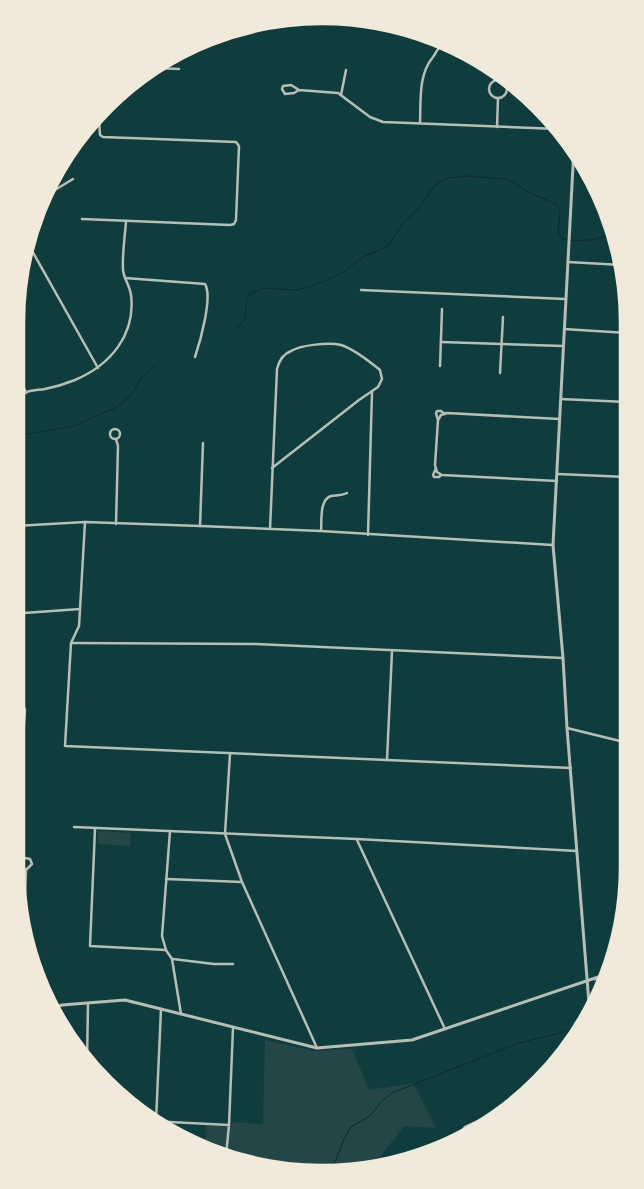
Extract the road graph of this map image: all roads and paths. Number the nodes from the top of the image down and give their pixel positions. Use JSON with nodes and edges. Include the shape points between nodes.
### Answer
{"nodes":[{"id":1,"x":439,"y":47,"type":"edge"},
{"id":2,"x":165,"y":68,"type":"edge"},
{"id":3,"x":179,"y":69,"type":"dead end"},
{"id":4,"x":346,"y":70,"type":"dead end"},
{"id":5,"x":497,"y":80,"type":"edge"},
{"id":6,"x":505,"y":86,"type":"edge"},
{"id":7,"x":299,"y":90,"type":"junction"},
{"id":8,"x":341,"y":94,"type":"junction"},
{"id":9,"x":498,"y":98,"type":"junction"},
{"id":10,"x":99,"y":124,"type":"edge"},
{"id":11,"x":420,"y":124,"type":"junction"},
{"id":12,"x":497,"y":127,"type":"junction"},
{"id":13,"x":549,"y":129,"type":"edge"},
{"id":14,"x":573,"y":161,"type":"edge"},
{"id":15,"x":73,"y":179,"type":"dead end"},
{"id":16,"x":55,"y":190,"type":"edge"},
{"id":17,"x":82,"y":218,"type":"dead end"},
{"id":18,"x":126,"y":221,"type":"junction"},
{"id":19,"x":32,"y":251,"type":"edge"},
{"id":20,"x":568,"y":262,"type":"junction"},
{"id":21,"x":615,"y":265,"type":"edge"},
{"id":22,"x":125,"y":278,"type":"junction"},
{"id":23,"x":361,"y":290,"type":"dead end"},
{"id":24,"x":564,"y":299,"type":"junction"},
{"id":25,"x":442,"y":309,"type":"dead end"},
{"id":26,"x":502,"y":317,"type":"dead end"},
{"id":27,"x":564,"y":329,"type":"junction"},
{"id":28,"x":620,"y":333,"type":"edge"},
{"id":29,"x":441,"y":342,"type":"junction"},
{"id":30,"x":501,"y":343,"type":"junction"},
{"id":31,"x":563,"y":346,"type":"junction"},
{"id":32,"x":195,"y":357,"type":"dead end"},
{"id":33,"x":440,"y":366,"type":"dead end"},
{"id":34,"x":98,"y":368,"type":"junction"},
{"id":35,"x":500,"y":373,"type":"dead end"},
{"id":36,"x":24,"y":388,"type":"edge"},
{"id":37,"x":26,"y":392,"type":"joint"},
{"id":38,"x":372,"y":392,"type":"junction"},
{"id":39,"x":561,"y":399,"type":"junction"},
{"id":40,"x":620,"y":402,"type":"edge"},
{"id":41,"x":559,"y":419,"type":"junction"},
{"id":42,"x":116,"y":439,"type":"dead end"},
{"id":43,"x":203,"y":443,"type":"dead end"},
{"id":44,"x":272,"y":468,"type":"junction"},
{"id":45,"x":436,"y":468,"type":"junction"},
{"id":46,"x":558,"y":474,"type":"junction"},
{"id":47,"x":442,"y":475,"type":"junction"},
{"id":48,"x":620,"y":477,"type":"edge"},
{"id":49,"x":557,"y":481,"type":"junction"},
{"id":50,"x":347,"y":493,"type":"dead end"},
{"id":51,"x":85,"y":522,"type":"junction"},
{"id":52,"x":116,"y":524,"type":"junction"},
{"id":53,"x":24,"y":525,"type":"edge"},
{"id":54,"x":200,"y":526,"type":"junction"},
{"id":55,"x":270,"y":529,"type":"junction"},
{"id":56,"x":321,"y":531,"type":"junction"},
{"id":57,"x":368,"y":535,"type":"junction"},
{"id":58,"x":553,"y":545,"type":"junction"},
{"id":59,"x":80,"y":609,"type":"junction"},
{"id":60,"x":24,"y":613,"type":"edge"},
{"id":61,"x":71,"y":642,"type":"junction"},
{"id":62,"x":392,"y":651,"type":"junction"},
{"id":63,"x":563,"y":658,"type":"junction"},
{"id":64,"x":24,"y":707,"type":"edge"},
{"id":65,"x":24,"y":724,"type":"edge"},
{"id":66,"x":567,"y":728,"type":"junction"},
{"id":67,"x":620,"y":741,"type":"edge"},
{"id":68,"x":230,"y":754,"type":"junction"},
{"id":69,"x":387,"y":760,"type":"junction"},
{"id":70,"x":570,"y":768,"type":"junction"},
{"id":71,"x":74,"y":827,"type":"dead end"},
{"id":72,"x":95,"y":828,"type":"junction"},
{"id":73,"x":170,"y":831,"type":"junction"},
{"id":74,"x":225,"y":834,"type":"junction"},
{"id":75,"x":357,"y":839,"type":"junction"},
{"id":76,"x":577,"y":851,"type":"junction"},
{"id":77,"x":24,"y":859,"type":"edge"},
{"id":78,"x":26,"y":870,"type":"joint"},
{"id":79,"x":166,"y":879,"type":"junction"},
{"id":80,"x":242,"y":882,"type":"junction"},
{"id":81,"x":25,"y":896,"type":"edge"},
{"id":82,"x":166,"y":950,"type":"junction"},
{"id":83,"x":172,"y":959,"type":"junction"},
{"id":84,"x":233,"y":964,"type":"dead end"},
{"id":85,"x":600,"y":976,"type":"edge"},
{"id":86,"x":599,"y":979,"type":"edge"},
{"id":87,"x":587,"y":980,"type":"junction"},
{"id":88,"x":588,"y":1000,"type":"edge"},
{"id":89,"x":88,"y":1002,"type":"junction"},
{"id":90,"x":59,"y":1006,"type":"edge"},
{"id":91,"x":161,"y":1009,"type":"junction"},
{"id":92,"x":181,"y":1014,"type":"junction"},
{"id":93,"x":233,"y":1028,"type":"junction"},
{"id":94,"x":445,"y":1029,"type":"junction"},
{"id":95,"x":316,"y":1048,"type":"junction"},
{"id":96,"x":87,"y":1052,"type":"edge"},
{"id":97,"x":156,"y":1115,"type":"edge"},
{"id":98,"x":478,"y":1121,"type":"edge"},
{"id":99,"x":167,"y":1122,"type":"edge"},
{"id":100,"x":229,"y":1125,"type":"junction"},
{"id":101,"x":463,"y":1129,"type":"edge"},
{"id":102,"x":227,"y":1149,"type":"edge"}],
"edges":[{"from":1,"to":11,"type":"street","via":[[423,71]]},
{"from":2,"to":3,"type":"street"},
{"from":4,"to":8,"type":"street"},
{"from":5,"to":9,"type":"street","via":[[491,83],[489,90]]},
{"from":6,"to":9,"type":"street","via":[[504,95]]},
{"from":7,"to":7,"type":"street","via":[[291,85],[282,89],[285,94]]},
{"from":7,"to":8,"type":"street"},
{"from":8,"to":11,"type":"street","via":[[370,117],[383,122]]},
{"from":9,"to":12,"type":"street"},
{"from":10,"to":18,"type":"street","via":[[103,137],[236,142],[239,146],[234,224]]},
{"from":11,"to":12,"type":"street"},
{"from":12,"to":13,"type":"street"},
{"from":14,"to":20,"type":"street"},
{"from":15,"to":16,"type":"street"},
{"from":17,"to":18,"type":"street"},
{"from":18,"to":22,"type":"street"},
{"from":19,"to":34,"type":"street"},
{"from":20,"to":21,"type":"street"},
{"from":20,"to":24,"type":"street"},
{"from":22,"to":32,"type":"street","via":[[203,282],[208,289],[205,321]]},
{"from":22,"to":34,"type":"street","via":[[131,294],[131,320],[120,345]]},
{"from":23,"to":24,"type":"street"},
{"from":24,"to":27,"type":"street"},
{"from":25,"to":29,"type":"street"},
{"from":26,"to":30,"type":"street"},
{"from":27,"to":28,"type":"street"},
{"from":27,"to":31,"type":"street"},
{"from":29,"to":30,"type":"street"},
{"from":29,"to":33,"type":"street"},
{"from":30,"to":31,"type":"street"},
{"from":30,"to":35,"type":"street"},
{"from":31,"to":39,"type":"street"},
{"from":34,"to":37,"type":"street","via":[[56,387]]},
{"from":36,"to":37,"type":"street"},
{"from":38,"to":44,"type":"street"},
{"from":38,"to":44,"type":"street","via":[[382,379],[380,370],[342,345],[332,343],[290,351],[277,369]]},
{"from":38,"to":57,"type":"street"},
{"from":39,"to":40,"type":"street"},
{"from":39,"to":41,"type":"street"},
{"from":41,"to":45,"type":"street","via":[[443,414],[438,420]]},
{"from":41,"to":46,"type":"street"},
{"from":42,"to":52,"type":"street"},
{"from":43,"to":54,"type":"street"},
{"from":44,"to":55,"type":"street"},
{"from":45,"to":47,"type":"street"},
{"from":45,"to":47,"type":"street","via":[[432,474],[434,477]]},
{"from":46,"to":48,"type":"street"},
{"from":46,"to":49,"type":"street"},
{"from":47,"to":49,"type":"street"},
{"from":49,"to":58,"type":"street"},
{"from":50,"to":56,"type":"street","via":[[331,496],[322,504]]},
{"from":51,"to":52,"type":"street"},
{"from":51,"to":53,"type":"street"},
{"from":51,"to":59,"type":"street"},
{"from":52,"to":54,"type":"street"},
{"from":54,"to":55,"type":"street"},
{"from":55,"to":56,"type":"street"},
{"from":56,"to":57,"type":"street"},
{"from":57,"to":58,"type":"street"},
{"from":58,"to":63,"type":"street"},
{"from":59,"to":60,"type":"street"},
{"from":59,"to":61,"type":"street","via":[[78,626]]},
{"from":61,"to":62,"type":"street","via":[[256,644]]},
{"from":61,"to":68,"type":"street","via":[[65,746]]},
{"from":62,"to":63,"type":"street"},
{"from":62,"to":69,"type":"street"},
{"from":63,"to":66,"type":"street"},
{"from":64,"to":65,"type":"street"},
{"from":66,"to":67,"type":"street"},
{"from":66,"to":70,"type":"street"},
{"from":68,"to":69,"type":"street"},
{"from":68,"to":74,"type":"street"},
{"from":69,"to":70,"type":"street"},
{"from":70,"to":76,"type":"street"},
{"from":71,"to":72,"type":"street"},
{"from":72,"to":73,"type":"street"},
{"from":72,"to":82,"type":"street","via":[[90,946]]},
{"from":73,"to":74,"type":"street"},
{"from":73,"to":79,"type":"street"},
{"from":74,"to":75,"type":"street"},
{"from":74,"to":80,"type":"street"},
{"from":75,"to":76,"type":"street"},
{"from":75,"to":94,"type":"street"},
{"from":76,"to":87,"type":"street"},
{"from":77,"to":78,"type":"street","via":[[30,859],[32,864]]},
{"from":78,"to":81,"type":"street"},
{"from":79,"to":80,"type":"street"},
{"from":79,"to":82,"type":"street","via":[[162,936]]},
{"from":80,"to":95,"type":"street"},
{"from":82,"to":83,"type":"street"},
{"from":83,"to":84,"type":"street"},
{"from":83,"to":92,"type":"street"},
{"from":85,"to":87,"type":"street"},
{"from":86,"to":87,"type":"street"},
{"from":87,"to":88,"type":"street"},
{"from":87,"to":94,"type":"street"},
{"from":89,"to":90,"type":"street"},
{"from":89,"to":91,"type":"street","via":[[126,1000]]},
{"from":89,"to":96,"type":"street"},
{"from":91,"to":92,"type":"street"},
{"from":91,"to":97,"type":"street"},
{"from":92,"to":93,"type":"street"},
{"from":93,"to":95,"type":"street"},
{"from":93,"to":100,"type":"street"},
{"from":94,"to":95,"type":"street","via":[[401,1042]]},
{"from":98,"to":101,"type":"street"},
{"from":99,"to":100,"type":"street"},
{"from":100,"to":102,"type":"street"}]}
